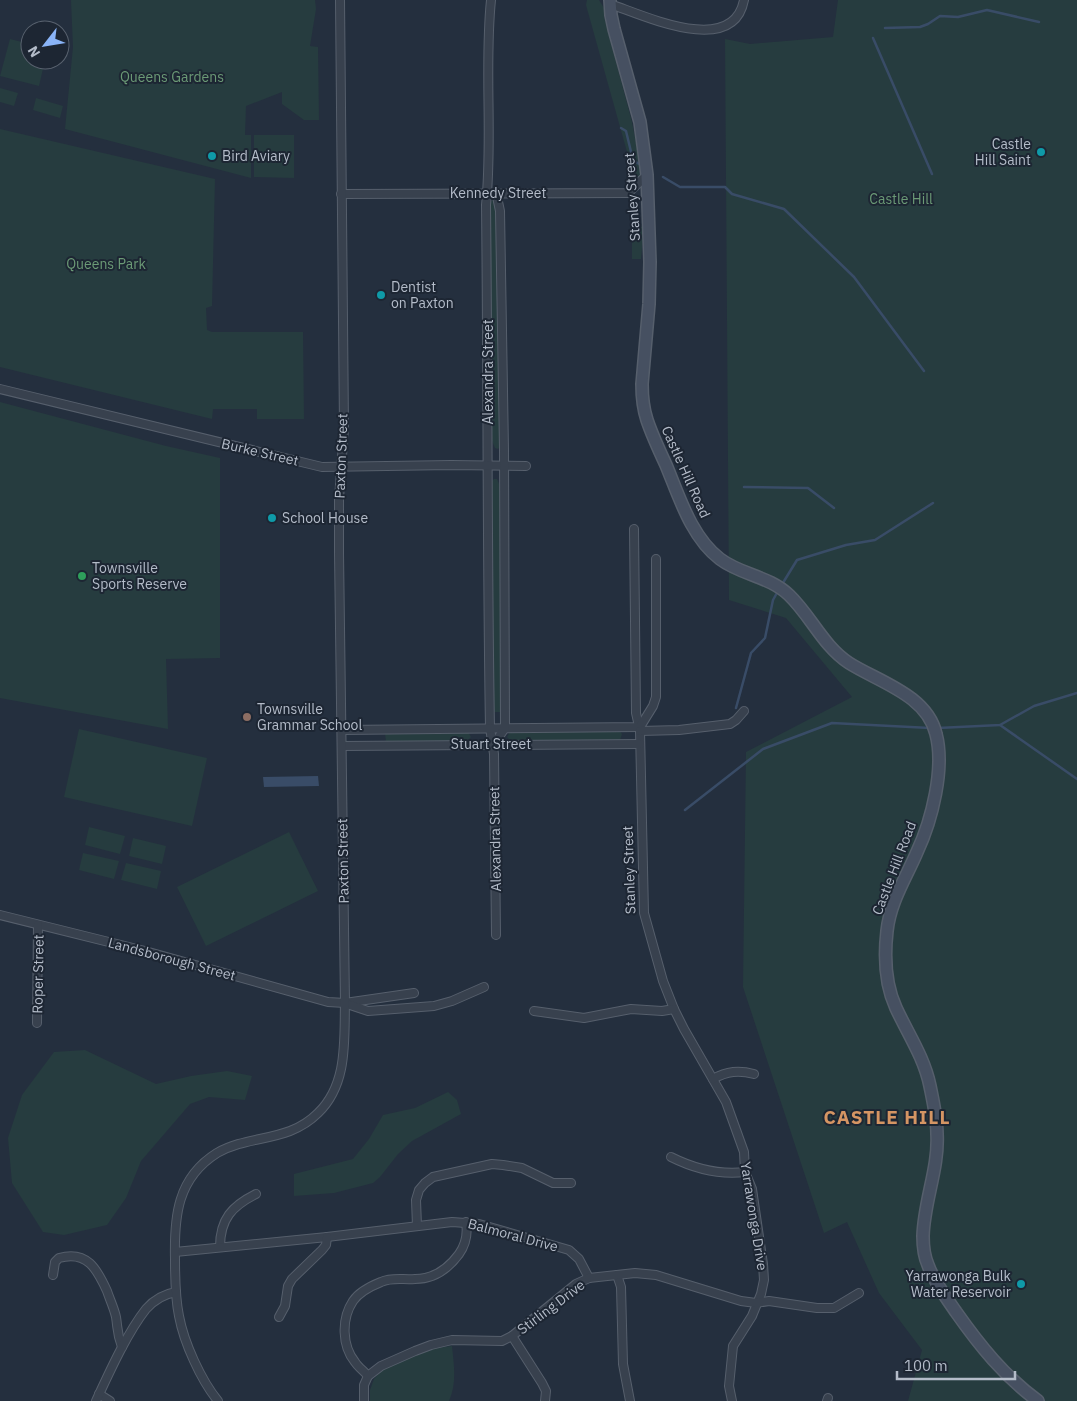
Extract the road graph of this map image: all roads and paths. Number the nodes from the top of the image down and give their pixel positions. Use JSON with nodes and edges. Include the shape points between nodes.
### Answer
{"nodes":[{"id":1,"x":340,"y":0,"type":"edge"},
{"id":2,"x":491,"y":0,"type":"edge"},
{"id":3,"x":744,"y":0,"type":"edge"},
{"id":4,"x":610,"y":2,"type":"edge"},
{"id":5,"x":647,"y":175,"type":"junction"},
{"id":6,"x":488,"y":192,"type":"junction"},
{"id":7,"x":496,"y":192,"type":"junction"},
{"id":8,"x":341,"y":194,"type":"junction"},
{"id":9,"x":0,"y":389,"type":"edge"},
{"id":10,"x":642,"y":395,"type":"joint"},
{"id":11,"x":487,"y":465,"type":"junction"},
{"id":12,"x":503,"y":465,"type":"junction"},
{"id":13,"x":341,"y":466,"type":"junction"},
{"id":14,"x":526,"y":466,"type":"dead end"},
{"id":15,"x":634,"y":529,"type":"dead end"},
{"id":16,"x":656,"y":559,"type":"dead end"},
{"id":17,"x":744,"y":711,"type":"dead end"},
{"id":18,"x":490,"y":728,"type":"junction"},
{"id":19,"x":505,"y":728,"type":"junction"},
{"id":20,"x":640,"y":729,"type":"junction"},
{"id":21,"x":342,"y":730,"type":"junction"},
{"id":22,"x":494,"y":744,"type":"junction"},
{"id":23,"x":640,"y":744,"type":"junction"},
{"id":24,"x":342,"y":746,"type":"junction"},
{"id":25,"x":0,"y":916,"type":"edge"},
{"id":26,"x":38,"y":925,"type":"junction"},
{"id":27,"x":496,"y":935,"type":"dead end"},
{"id":28,"x":484,"y":987,"type":"dead end"},
{"id":29,"x":414,"y":993,"type":"dead end"},
{"id":30,"x":345,"y":1003,"type":"junction"},
{"id":31,"x":674,"y":1009,"type":"junction"},
{"id":32,"x":534,"y":1011,"type":"dead end"},
{"id":33,"x":37,"y":1023,"type":"dead end"},
{"id":34,"x":754,"y":1074,"type":"dead end"},
{"id":35,"x":713,"y":1078,"type":"junction"},
{"id":36,"x":671,"y":1157,"type":"dead end"},
{"id":37,"x":745,"y":1172,"type":"junction"},
{"id":38,"x":571,"y":1183,"type":"dead end"},
{"id":39,"x":256,"y":1194,"type":"dead end"},
{"id":40,"x":466,"y":1222,"type":"junction"},
{"id":41,"x":417,"y":1226,"type":"junction"},
{"id":42,"x":327,"y":1237,"type":"junction"},
{"id":43,"x":220,"y":1247,"type":"junction"},
{"id":44,"x":175,"y":1252,"type":"junction"},
{"id":45,"x":53,"y":1275,"type":"dead end"},
{"id":46,"x":617,"y":1275,"type":"junction"},
{"id":47,"x":589,"y":1278,"type":"junction"},
{"id":48,"x":176,"y":1292,"type":"junction"},
{"id":49,"x":859,"y":1293,"type":"dead end"},
{"id":50,"x":756,"y":1303,"type":"junction"},
{"id":51,"x":279,"y":1317,"type":"dead end"},
{"id":52,"x":512,"y":1336,"type":"junction"},
{"id":53,"x":122,"y":1347,"type":"junction"},
{"id":54,"x":368,"y":1376,"type":"junction"},
{"id":55,"x":97,"y":1397,"type":"edge"},
{"id":56,"x":110,"y":1401,"type":"edge"},
{"id":57,"x":218,"y":1401,"type":"edge"},
{"id":58,"x":364,"y":1401,"type":"edge"},
{"id":59,"x":545,"y":1401,"type":"edge"},
{"id":60,"x":630,"y":1401,"type":"edge"},
{"id":61,"x":732,"y":1401,"type":"edge"},
{"id":62,"x":1038,"y":1401,"type":"edge"}],
"edges":[{"from":1,"to":8,"type":"street","name":"Paxton Street"},
{"from":2,"to":6,"type":"street","name":"Alexandra Street","via":[[488,28]]},
{"from":3,"to":4,"type":"street","via":[[734,20],[719,30],[682,27]]},
{"from":4,"to":5,"type":"main road","name":"Stanley Street","via":[[614,29],[640,122]]},
{"from":5,"to":7,"type":"street","name":"Kennedy Street","via":[[628,193]]},
{"from":5,"to":10,"type":"main road","name":"Stanley Street","via":[[649,317]]},
{"from":6,"to":7,"type":"street","name":"Kennedy Street"},
{"from":6,"to":8,"type":"street","name":"Kennedy Street"},
{"from":6,"to":11,"type":"street","name":"Alexandra Street"},
{"from":7,"to":12,"type":"street","name":"Alexandra Street","via":[[500,211]]},
{"from":8,"to":13,"type":"street","name":"Paxton Street","via":[[344,418]]},
{"from":9,"to":13,"type":"street","name":"Burke Street","via":[[322,467]]},
{"from":10,"to":62,"type":"main road","name":"Castle Hill Road","via":[[648,423],[685,511],[710,548],[720,559],[777,585],[847,662],[910,698],[933,724],[939,768],[932,802],[918,850],[889,915],[885,955],[891,995],[924,1063],[938,1134],[925,1214],[924,1250],[935,1281],[983,1349],[1007,1376]]},
{"from":11,"to":12,"type":"street","name":"Burke Street"},
{"from":11,"to":13,"type":"street","name":"Burke Street"},
{"from":11,"to":18,"type":"street","name":"Alexandra Street"},
{"from":12,"to":14,"type":"street","name":"Burke Street"},
{"from":12,"to":19,"type":"street","name":"Alexandra Street"},
{"from":13,"to":21,"type":"street","name":"Paxton Street"},
{"from":15,"to":20,"type":"street","name":"Stanley Street","via":[[636,713]]},
{"from":16,"to":20,"type":"street","via":[[656,698]]},
{"from":17,"to":20,"type":"street","name":"Stuart Street","via":[[730,724],[679,730]]},
{"from":18,"to":19,"type":"street","name":"Stuart Street"},
{"from":18,"to":21,"type":"street","name":"Stuart Street"},
{"from":18,"to":22,"type":"street","name":"Alexandra Street"},
{"from":19,"to":20,"type":"street","name":"Stuart Street"},
{"from":19,"to":22,"type":"street"},
{"from":20,"to":23,"type":"street","name":"Stanley Street"},
{"from":21,"to":24,"type":"street","name":"Paxton Street"},
{"from":22,"to":23,"type":"street","name":"Stuart Street"},
{"from":22,"to":24,"type":"street","name":"Stuart Street"},
{"from":22,"to":27,"type":"street","name":"Alexandra Street"},
{"from":23,"to":31,"type":"street","name":"Stanley Street","via":[[644,913]]},
{"from":24,"to":30,"type":"street","name":"Paxton Street"},
{"from":25,"to":26,"type":"street","name":"Landsborough Street"},
{"from":26,"to":30,"type":"street","name":"Landsborough Street","via":[[327,1002]]},
{"from":26,"to":33,"type":"street","name":"Roper Street"},
{"from":28,"to":30,"type":"street","name":"Landsborough Street","via":[[434,1006],[368,1011]]},
{"from":29,"to":30,"type":"street","name":"Landsborough Street"},
{"from":30,"to":44,"type":"street","via":[[342,1068],[326,1104],[294,1129],[226,1148],[198,1169],[178,1204]]},
{"from":31,"to":32,"type":"street","via":[[631,1009],[584,1018]]},
{"from":31,"to":35,"type":"street","name":"Yarrawonga Drive"},
{"from":34,"to":35,"type":"street","via":[[734,1071]]},
{"from":35,"to":37,"type":"street","name":"Yarrawonga Drive","via":[[726,1102],[744,1152]]},
{"from":36,"to":37,"type":"street","via":[[688,1165],[732,1174]]},
{"from":37,"to":50,"type":"street","name":"Yarrawonga Drive","via":[[752,1189],[763,1264],[764,1280]]},
{"from":38,"to":41,"type":"street","via":[[553,1183],[522,1168],[492,1164],[434,1177],[419,1190],[415,1210]]},
{"from":39,"to":43,"type":"street","via":[[235,1206],[226,1218],[220,1233]]},
{"from":40,"to":41,"type":"street","name":"Balmoral Drive"},
{"from":40,"to":47,"type":"street","name":"Balmoral Drive","via":[[569,1250],[585,1266]]},
{"from":40,"to":54,"type":"street","via":[[466,1241],[454,1261],[444,1270],[434,1276],[416,1279],[383,1280],[353,1301],[345,1322],[346,1345],[355,1364]]},
{"from":41,"to":42,"type":"street","name":"Balmoral Drive"},
{"from":42,"to":43,"type":"street","name":"Balmoral Drive"},
{"from":42,"to":51,"type":"street","via":[[322,1250],[292,1279]]},
{"from":43,"to":44,"type":"street","name":"Balmoral Drive"},
{"from":44,"to":48,"type":"street"},
{"from":45,"to":53,"type":"street","via":[[59,1258],[79,1257],[92,1264],[112,1303],[116,1334]]},
{"from":46,"to":47,"type":"street"},
{"from":46,"to":50,"type":"street","via":[[634,1272],[656,1275]]},
{"from":46,"to":60,"type":"street","via":[[621,1287],[623,1364]]},
{"from":47,"to":52,"type":"street","name":"Stirling Drive","via":[[570,1288]]},
{"from":48,"to":53,"type":"street","via":[[167,1293],[146,1309]]},
{"from":48,"to":57,"type":"street","via":[[187,1344]]},
{"from":49,"to":50,"type":"street","via":[[834,1308],[769,1301]]},
{"from":50,"to":61,"type":"street","name":"Yarrawonga Drive","via":[[734,1346],[729,1386]]},
{"from":52,"to":54,"type":"street","name":"Stirling Drive","via":[[502,1341],[452,1340],[431,1345],[381,1366]]},
{"from":52,"to":59,"type":"street","name":"Stirling Drive","via":[[542,1383],[546,1391]]},
{"from":53,"to":55,"type":"street"},
{"from":54,"to":58,"type":"street","via":[[364,1385]]},
{"from":55,"to":56,"type":"street"}]}
